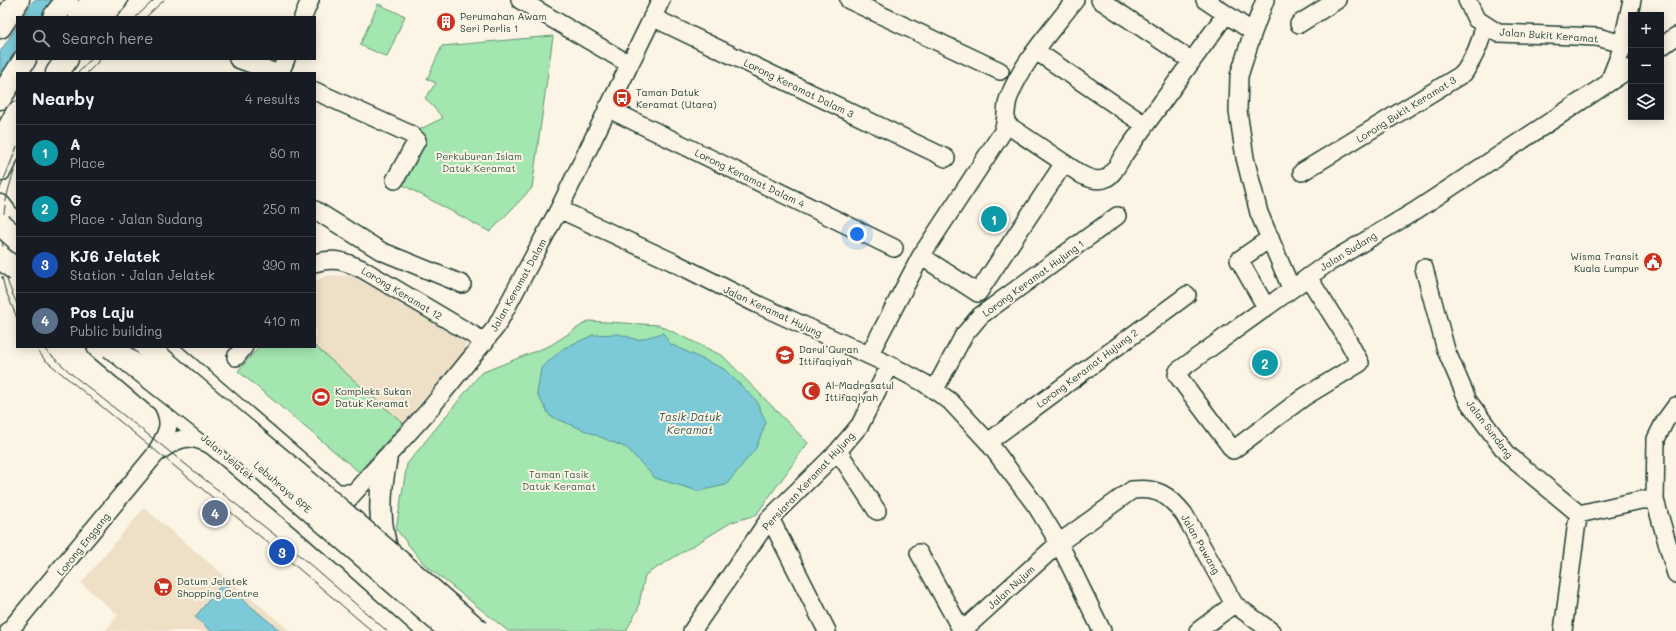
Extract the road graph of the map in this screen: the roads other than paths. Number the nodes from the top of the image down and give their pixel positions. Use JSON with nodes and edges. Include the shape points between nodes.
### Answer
{"nodes":[{"id":1,"x":18,"y":0,"type":"edge"},
{"id":2,"x":67,"y":0,"type":"edge"},
{"id":3,"x":93,"y":0,"type":"edge"},
{"id":4,"x":116,"y":0,"type":"edge"},
{"id":5,"x":310,"y":0,"type":"edge"},
{"id":6,"x":520,"y":0,"type":"edge"},
{"id":7,"x":661,"y":0,"type":"edge"},
{"id":8,"x":849,"y":0,"type":"edge"},
{"id":9,"x":1074,"y":0,"type":"edge"},
{"id":10,"x":1100,"y":0,"type":"edge"},
{"id":11,"x":1205,"y":0,"type":"edge"},
{"id":12,"x":1265,"y":0,"type":"edge"},
{"id":13,"x":1338,"y":0,"type":"edge"},
{"id":14,"x":1467,"y":0,"type":"edge"},
{"id":15,"x":1632,"y":0,"type":"edge"},
{"id":16,"x":1226,"y":14,"type":"junction"},
{"id":17,"x":55,"y":16,"type":"edge"},
{"id":18,"x":81,"y":16,"type":"edge"},
{"id":19,"x":101,"y":16,"type":"edge"},
{"id":20,"x":303,"y":16,"type":"edge"},
{"id":21,"x":652,"y":17,"type":"junction"},
{"id":22,"x":1299,"y":24,"type":"dead end"},
{"id":23,"x":1484,"y":25,"type":"junction"},
{"id":24,"x":0,"y":27,"type":"edge"},
{"id":25,"x":1253,"y":32,"type":"junction"},
{"id":26,"x":1676,"y":36,"type":"edge"},
{"id":27,"x":1626,"y":45,"type":"edge"},
{"id":28,"x":1664,"y":45,"type":"edge"},
{"id":29,"x":1036,"y":51,"type":"junction"},
{"id":30,"x":24,"y":60,"type":"edge"},
{"id":31,"x":49,"y":60,"type":"edge"},
{"id":32,"x":66,"y":60,"type":"edge"},
{"id":33,"x":72,"y":60,"type":"edge"},
{"id":34,"x":241,"y":60,"type":"edge"},
{"id":35,"x":286,"y":60,"type":"edge"},
{"id":36,"x":1192,"y":61,"type":"junction"},
{"id":37,"x":629,"y":64,"type":"junction"},
{"id":38,"x":1628,"y":70,"type":"edge"},
{"id":39,"x":1000,"y":71,"type":"dead end"},
{"id":40,"x":17,"y":72,"type":"edge"},
{"id":41,"x":42,"y":72,"type":"edge"},
{"id":42,"x":58,"y":72,"type":"edge"},
{"id":43,"x":66,"y":72,"type":"edge"},
{"id":44,"x":273,"y":72,"type":"edge"},
{"id":45,"x":280,"y":72,"type":"edge"},
{"id":46,"x":16,"y":73,"type":"edge"},
{"id":47,"x":1609,"y":83,"type":"junction"},
{"id":48,"x":316,"y":91,"type":"edge"},
{"id":49,"x":0,"y":98,"type":"edge"},
{"id":50,"x":607,"y":108,"type":"junction"},
{"id":51,"x":16,"y":115,"type":"edge"},
{"id":52,"x":1006,"y":124,"type":"junction"},
{"id":53,"x":1144,"y":125,"type":"junction"},
{"id":54,"x":16,"y":139,"type":"edge"},
{"id":55,"x":0,"y":144,"type":"edge"},
{"id":56,"x":946,"y":158,"type":"dead end"},
{"id":57,"x":1064,"y":163,"type":"junction"},
{"id":58,"x":0,"y":170,"type":"edge"},
{"id":59,"x":1302,"y":172,"type":"dead end"},
{"id":60,"x":395,"y":180,"type":"dead end"},
{"id":61,"x":0,"y":206,"type":"edge"},
{"id":62,"x":559,"y":209,"type":"junction"},
{"id":63,"x":316,"y":211,"type":"edge"},
{"id":64,"x":1117,"y":216,"type":"dead end"},
{"id":65,"x":0,"y":223,"type":"edge"},
{"id":66,"x":16,"y":227,"type":"edge"},
{"id":67,"x":16,"y":234,"type":"edge"},
{"id":68,"x":1270,"y":237,"type":"junction"},
{"id":69,"x":16,"y":238,"type":"edge"},
{"id":70,"x":894,"y":248,"type":"dead end"},
{"id":71,"x":381,"y":251,"type":"junction"},
{"id":72,"x":921,"y":256,"type":"junction"},
{"id":73,"x":0,"y":258,"type":"edge"},
{"id":74,"x":0,"y":262,"type":"edge"},
{"id":75,"x":316,"y":263,"type":"edge"},
{"id":76,"x":1424,"y":268,"type":"dead end"},
{"id":77,"x":16,"y":270,"type":"edge"},
{"id":78,"x":16,"y":274,"type":"edge"},
{"id":79,"x":16,"y":274,"type":"edge"},
{"id":80,"x":378,"y":277,"type":"junction"},
{"id":81,"x":1308,"y":277,"type":"junction"},
{"id":82,"x":462,"y":284,"type":"dead end"},
{"id":83,"x":1291,"y":288,"type":"junction"},
{"id":84,"x":1187,"y":295,"type":"dead end"},
{"id":85,"x":1266,"y":307,"type":"junction"},
{"id":86,"x":484,"y":342,"type":"junction"},
{"id":87,"x":99,"y":348,"type":"edge"},
{"id":88,"x":112,"y":348,"type":"edge"},
{"id":89,"x":116,"y":348,"type":"edge"},
{"id":90,"x":147,"y":348,"type":"edge"},
{"id":91,"x":147,"y":348,"type":"edge"},
{"id":92,"x":152,"y":348,"type":"edge"},
{"id":93,"x":169,"y":348,"type":"edge"},
{"id":94,"x":869,"y":355,"type":"junction"},
{"id":95,"x":890,"y":365,"type":"junction"},
{"id":96,"x":123,"y":369,"type":"junction"},
{"id":97,"x":935,"y":390,"type":"junction"},
{"id":98,"x":160,"y":400,"type":"junction"},
{"id":99,"x":1676,"y":406,"type":"edge"},
{"id":100,"x":239,"y":423,"type":"junction"},
{"id":101,"x":988,"y":442,"type":"junction"},
{"id":102,"x":218,"y":449,"type":"junction"},
{"id":103,"x":838,"y":451,"type":"junction"},
{"id":104,"x":154,"y":456,"type":"junction"},
{"id":105,"x":386,"y":460,"type":"junction"},
{"id":106,"x":354,"y":493,"type":"junction"},
{"id":107,"x":1655,"y":500,"type":"junction"},
{"id":108,"x":877,"y":511,"type":"dead end"},
{"id":109,"x":336,"y":513,"type":"junction"},
{"id":110,"x":1580,"y":514,"type":"junction"},
{"id":111,"x":770,"y":518,"type":"junction"},
{"id":112,"x":318,"y":533,"type":"junction"},
{"id":113,"x":1059,"y":543,"type":"junction"},
{"id":114,"x":919,"y":553,"type":"dead end"},
{"id":115,"x":392,"y":565,"type":"junction"},
{"id":116,"x":1676,"y":574,"type":"edge"},
{"id":117,"x":432,"y":598,"type":"junction"},
{"id":118,"x":1234,"y":604,"type":"junction"},
{"id":119,"x":409,"y":622,"type":"edge"},
{"id":120,"x":9,"y":631,"type":"edge"},
{"id":121,"x":428,"y":631,"type":"edge"},
{"id":122,"x":436,"y":631,"type":"edge"},
{"id":123,"x":450,"y":631,"type":"edge"},
{"id":124,"x":472,"y":631,"type":"edge"},
{"id":125,"x":479,"y":631,"type":"edge"},
{"id":126,"x":692,"y":631,"type":"edge"},
{"id":127,"x":828,"y":631,"type":"edge"},
{"id":128,"x":962,"y":631,"type":"edge"},
{"id":129,"x":1102,"y":631,"type":"edge"},
{"id":130,"x":1198,"y":631,"type":"edge"},
{"id":131,"x":1271,"y":631,"type":"edge"},
{"id":132,"x":1563,"y":631,"type":"edge"}],
"edges":[{"from":1,"to":24,"type":"highway"},
{"from":2,"to":17,"type":"highway"},
{"from":3,"to":18,"type":"highway"},
{"from":4,"to":19,"type":"highway"},
{"from":5,"to":20,"type":"street"},
{"from":6,"to":37,"type":"street"},
{"from":7,"to":21,"type":"street","name":"Jalan Keramat Dalam"},
{"from":8,"to":39,"type":"street"},
{"from":9,"to":29,"type":"street"},
{"from":10,"to":36,"type":"street"},
{"from":11,"to":16,"type":"street"},
{"from":12,"to":25,"type":"street"},
{"from":13,"to":22,"type":"street"},
{"from":14,"to":23,"type":"street","name":"Jalan Bukit Keramat","via":[[1476,19]]},
{"from":15,"to":27,"type":"street"},
{"from":16,"to":25,"type":"street"},
{"from":16,"to":36,"type":"street"},
{"from":21,"to":37,"type":"street","name":"Jalan Keramat Dalam"},
{"from":21,"to":56,"type":"street","name":"Lorong Keramat Dalam 3"},
{"from":23,"to":27,"type":"street","name":"Jalan Bukit Keramat","via":[[1498,33],[1597,37]]},
{"from":23,"to":59,"type":"street","name":"Lorong Bukit Keramat 3","via":[[1474,58],[1464,73]]},
{"from":25,"to":68,"type":"street","via":[[1239,76],[1238,112],[1244,158],[1259,213]]},
{"from":26,"to":28,"type":"street"},
{"from":27,"to":47,"type":"street"},
{"from":29,"to":52,"type":"street","via":[[1008,98]]},
{"from":29,"to":53,"type":"street"},
{"from":30,"to":40,"type":"highway"},
{"from":31,"to":41,"type":"highway"},
{"from":32,"to":42,"type":"highway"},
{"from":33,"to":43,"type":"highway"},
{"from":34,"to":44,"type":"street"},
{"from":35,"to":45,"type":"street"},
{"from":36,"to":53,"type":"street"},
{"from":37,"to":50,"type":"street","name":"Jalan Keramat Dalam"},
{"from":38,"to":47,"type":"street","name":"Jalan Sudang"},
{"from":46,"to":49,"type":"highway"},
{"from":47,"to":81,"type":"street","name":"Jalan Sudang"},
{"from":48,"to":60,"type":"street","via":[[410,134],[417,140]]},
{"from":50,"to":62,"type":"street","name":"Jalan Keramat Dalam"},
{"from":50,"to":70,"type":"street","name":"Lorong Keramat Dalam 4"},
{"from":51,"to":55,"type":"highway"},
{"from":52,"to":57,"type":"street"},
{"from":52,"to":72,"type":"street"},
{"from":53,"to":57,"type":"street","via":[[1111,175],[1103,180],[1094,181]]},
{"from":54,"to":58,"type":"highway"},
{"from":57,"to":72,"type":"street","via":[[978,293]]},
{"from":61,"to":66,"type":"highway"},
{"from":62,"to":86,"type":"street","name":"Jalan Keramat Dalam","via":[[504,314]]},
{"from":62,"to":94,"type":"street","name":"Jalan Keramat Hujung"},
{"from":63,"to":71,"type":"street"},
{"from":64,"to":97,"type":"street","name":"Lorong Keramat Hujung 1","via":[[980,316],[964,335]]},
{"from":65,"to":67,"type":"main road"},
{"from":65,"to":69,"type":"highway","bridge":true},
{"from":68,"to":83,"type":"street"},
{"from":68,"to":85,"type":"street","via":[[1239,260]]},
{"from":71,"to":80,"type":"street"},
{"from":71,"to":82,"type":"street"},
{"from":72,"to":94,"type":"street"},
{"from":73,"to":77,"type":"highway","bridge":true},
{"from":73,"to":78,"type":"main road"},
{"from":74,"to":79,"type":"highway"},
{"from":75,"to":80,"type":"street","name":"Lorong Keramat 12","via":[[331,259],[346,262]]},
{"from":76,"to":110,"type":"street","name":"Jalan Sundang","via":[[1446,350],[1468,402],[1508,455]]},
{"from":80,"to":86,"type":"street","name":"Lorong Keramat 12"},
{"from":81,"to":83,"type":"street","name":"Jalan Sudang"},
{"from":81,"to":85,"type":"street","name":"Jalan Sudang","via":[[1360,363],[1304,397],[1237,449],[1232,450],[1177,374]]},
{"from":83,"to":85,"type":"street","name":"Jalan Sudang"},
{"from":84,"to":101,"type":"street","name":"Lorong Keramat Hujung 2"},
{"from":86,"to":105,"type":"street","name":"Jalan Keramat Dalam"},
{"from":87,"to":96,"type":"main road","name":"Jalan Jelatek"},
{"from":88,"to":123,"type":"highway","name":"Lebuhraya SPE","bridge":true,"via":[[227,438]]},
{"from":89,"to":96,"type":"main road"},
{"from":90,"to":100,"type":"highway","name":"Lebuhraya SPE","bridge":true},
{"from":91,"to":109,"type":"main road"},
{"from":92,"to":100,"type":"highway","bridge":true},
{"from":93,"to":106,"type":"street","via":[[337,492]]},
{"from":94,"to":95,"type":"street","name":"Jalan Keramat Hujung"},
{"from":95,"to":97,"type":"street","name":"Jalan Keramat Hujung"},
{"from":95,"to":103,"type":"street","name":"Persiaran Keramat Hujung","via":[[866,415]]},
{"from":96,"to":98,"type":"main road","name":"Jalan Jelatek"},
{"from":97,"to":101,"type":"street","name":"Jalan Keramat Hujung","via":[[959,410]]},
{"from":98,"to":102,"type":"main road","name":"Jalan Jelatek"},
{"from":98,"to":104,"type":"street","name":"Lorong Enggang","via":[[170,419],[169,427]]},
{"from":99,"to":107,"type":"street","via":[[1656,439]]},
{"from":100,"to":125,"type":"highway","name":"Lebuhraya SPE","bridge":true},
{"from":101,"to":113,"type":"street","name":"Jalan Keramat Hujung","via":[[1037,507]]},
{"from":102,"to":104,"type":"street","name":"Lorong Enggang","via":[[200,440],[185,438],[171,443]]},
{"from":102,"to":112,"type":"main road","name":"Jalan Jelatek"},
{"from":103,"to":108,"type":"street"},
{"from":103,"to":111,"type":"street","name":"Persiaran Keramat Hujung"},
{"from":104,"to":120,"type":"street","name":"Lorong Enggang"},
{"from":105,"to":106,"type":"street","name":"Jalan Keramat Dalam"},
{"from":105,"to":115,"type":"main road","via":[[379,512],[381,530]]},
{"from":106,"to":109,"type":"street","name":"Jalan Keramat Dalam"},
{"from":107,"to":110,"type":"street","via":[[1641,500]]},
{"from":107,"to":116,"type":"street"},
{"from":109,"to":112,"type":"street","name":"Jalan Keramat Dalam"},
{"from":109,"to":115,"type":"main road"},
{"from":110,"to":132,"type":"street"},
{"from":111,"to":126,"type":"street","name":"Persiaran Keramat Hujung"},
{"from":111,"to":127,"type":"street"},
{"from":112,"to":119,"type":"main road","name":"Jalan Jelatek"},
{"from":113,"to":118,"type":"street","name":"Jalan Pawang","via":[[1132,490],[1154,490],[1175,503],[1184,514]]},
{"from":113,"to":128,"type":"street","name":"Jalan Nujum"},
{"from":113,"to":129,"type":"street","name":"Jalan Keramat Hujung"},
{"from":114,"to":128,"type":"street"},
{"from":115,"to":117,"type":"main road"},
{"from":117,"to":122,"type":"main road","via":[[440,617]]},
{"from":117,"to":124,"type":"main road"},
{"from":118,"to":130,"type":"street"},
{"from":118,"to":131,"type":"street","name":"Jalan Pawang"},
{"from":119,"to":121,"type":"main road","name":"Jalan Jelatek"}]}
